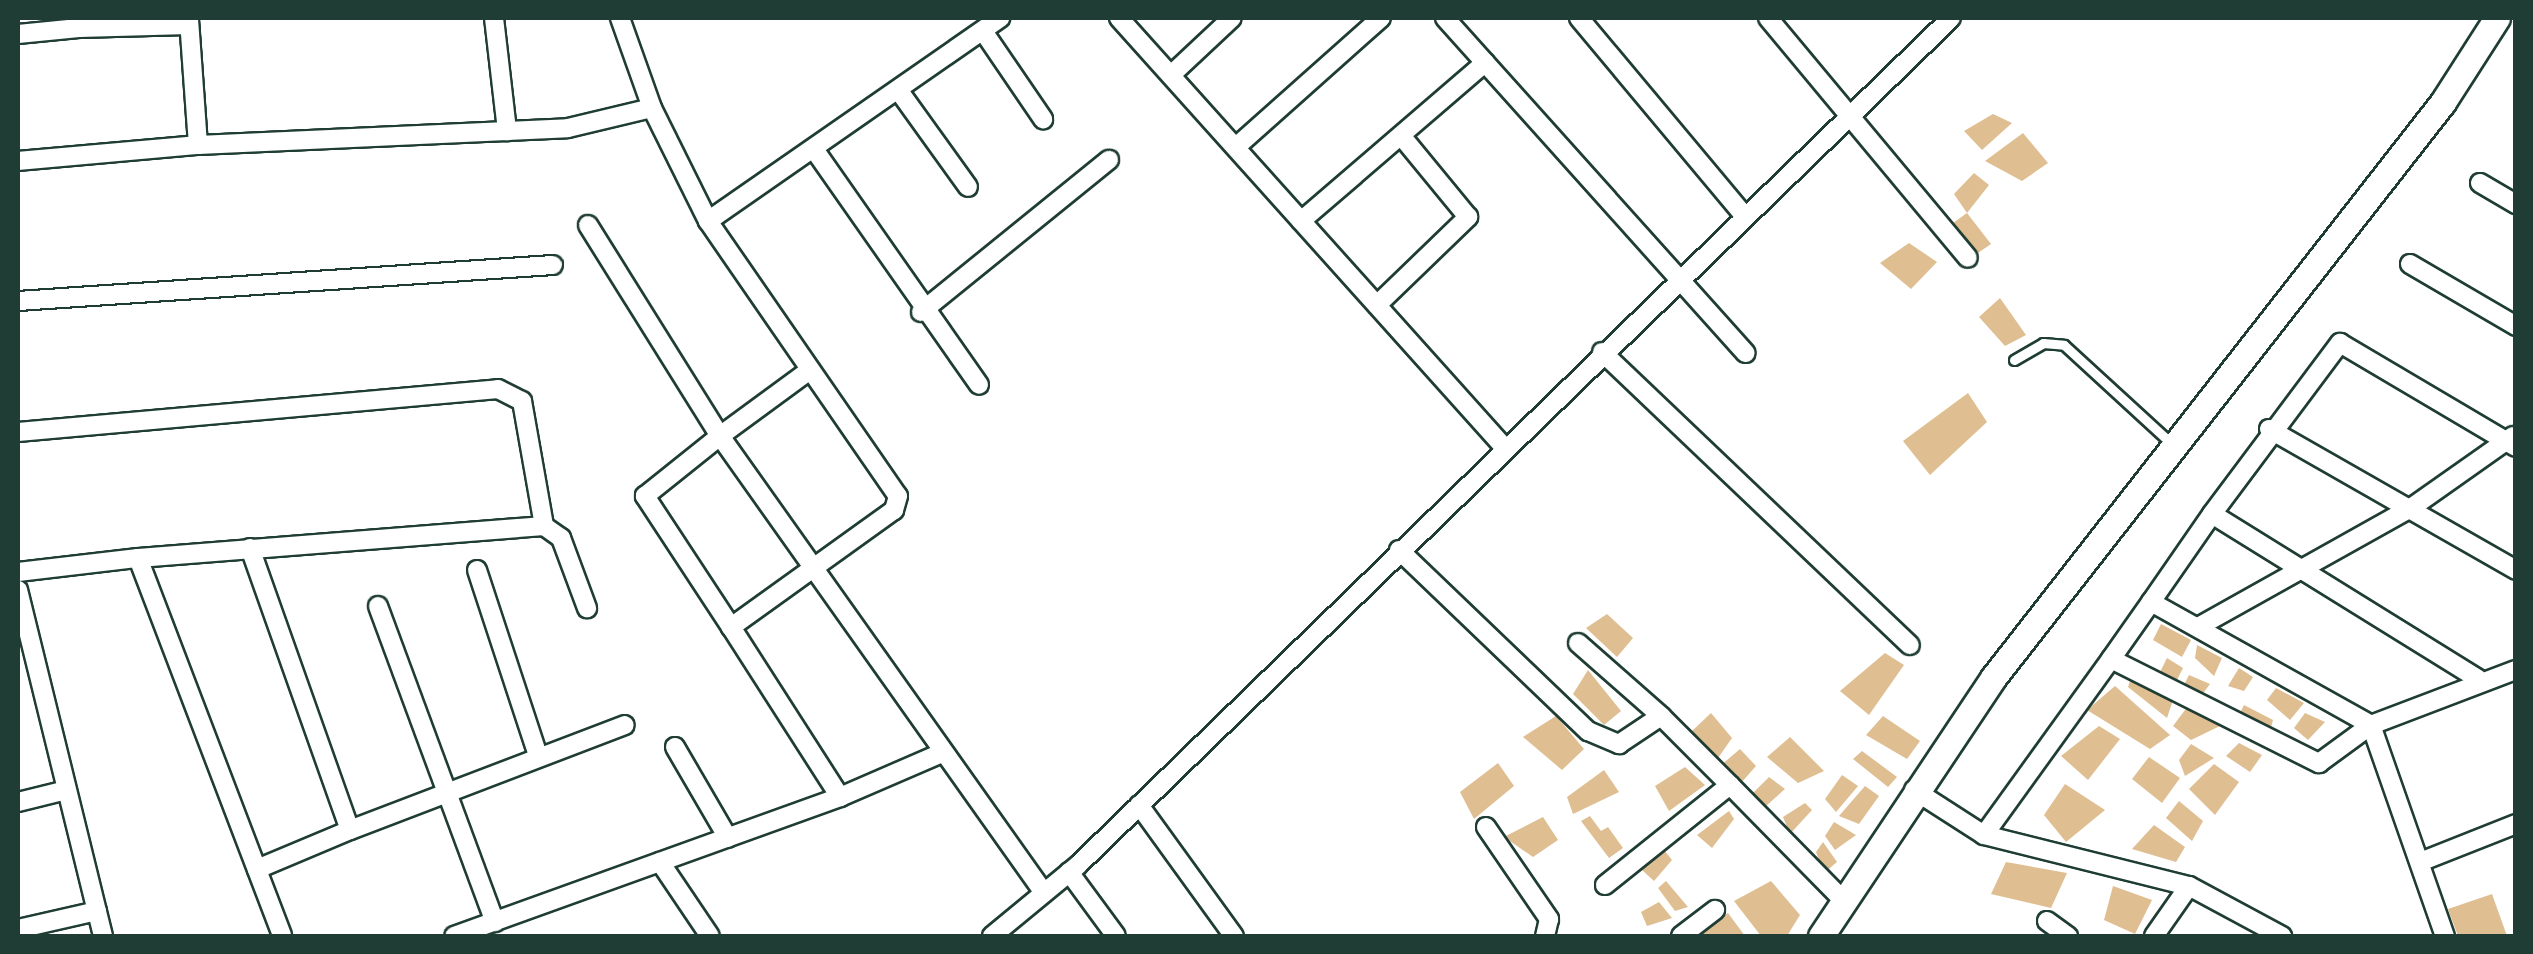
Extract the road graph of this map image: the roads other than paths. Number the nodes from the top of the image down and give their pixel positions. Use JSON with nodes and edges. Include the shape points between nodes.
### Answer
{"nodes":[{"id":1,"x":494,"y":18,"type":"edge"},
{"id":2,"x":620,"y":18,"type":"edge"},
{"id":3,"x":1000,"y":18,"type":"edge"},
{"id":4,"x":1119,"y":18,"type":"edge"},
{"id":5,"x":1232,"y":18,"type":"edge"},
{"id":6,"x":1381,"y":18,"type":"edge"},
{"id":7,"x":1445,"y":18,"type":"edge"},
{"id":8,"x":1579,"y":18,"type":"edge"},
{"id":9,"x":1768,"y":18,"type":"edge"},
{"id":10,"x":1951,"y":18,"type":"edge"},
{"id":11,"x":2496,"y":18,"type":"edge"},
{"id":12,"x":189,"y":21,"type":"edge"},
{"id":13,"x":78,"y":23,"type":"edge"},
{"id":14,"x":983,"y":31,"type":"junction"},
{"id":15,"x":18,"y":34,"type":"edge"},
{"id":16,"x":1486,"y":62,"type":"junction"},
{"id":17,"x":1171,"y":75,"type":"junction"},
{"id":18,"x":899,"y":92,"type":"junction"},
{"id":19,"x":652,"y":108,"type":"junction"},
{"id":20,"x":1846,"y":114,"type":"junction"},
{"id":21,"x":1043,"y":119,"type":"dead end"},
{"id":22,"x":506,"y":130,"type":"junction"},
{"id":23,"x":1404,"y":138,"type":"junction"},
{"id":24,"x":198,"y":145,"type":"junction"},
{"id":25,"x":1236,"y":148,"type":"junction"},
{"id":26,"x":816,"y":152,"type":"junction"},
{"id":27,"x":18,"y":160,"type":"edge"},
{"id":28,"x":1110,"y":160,"type":"dead end"},
{"id":29,"x":2480,"y":182,"type":"dead end"},
{"id":30,"x":968,"y":187,"type":"dead end"},
{"id":31,"x":2516,"y":204,"type":"edge"},
{"id":32,"x":1743,"y":214,"type":"junction"},
{"id":33,"x":1302,"y":220,"type":"junction"},
{"id":34,"x":708,"y":221,"type":"junction"},
{"id":35,"x":588,"y":225,"type":"dead end"},
{"id":36,"x":1968,"y":258,"type":"dead end"},
{"id":37,"x":2410,"y":264,"type":"dead end"},
{"id":38,"x":554,"y":265,"type":"dead end"},
{"id":39,"x":1678,"y":278,"type":"junction"},
{"id":40,"x":18,"y":300,"type":"edge"},
{"id":41,"x":1377,"y":304,"type":"junction"},
{"id":42,"x":922,"y":312,"type":"junction"},
{"id":43,"x":2516,"y":326,"type":"edge"},
{"id":44,"x":1602,"y":352,"type":"junction"},
{"id":45,"x":1746,"y":353,"type":"dead end"},
{"id":46,"x":2014,"y":360,"type":"dead end"},
{"id":47,"x":806,"y":372,"type":"junction"},
{"id":48,"x":979,"y":385,"type":"dead end"},
{"id":49,"x":2268,"y":429,"type":"junction"},
{"id":50,"x":18,"y":432,"type":"edge"},
{"id":51,"x":720,"y":436,"type":"junction"},
{"id":52,"x":2512,"y":441,"type":"edge"},
{"id":53,"x":2176,"y":447,"type":"junction"},
{"id":54,"x":1505,"y":448,"type":"junction"},
{"id":55,"x":2412,"y":508,"type":"junction"},
{"id":56,"x":2212,"y":514,"type":"junction"},
{"id":57,"x":544,"y":526,"type":"junction"},
{"id":58,"x":250,"y":548,"type":"junction"},
{"id":59,"x":1399,"y":550,"type":"junction"},
{"id":60,"x":138,"y":558,"type":"junction"},
{"id":61,"x":812,"y":567,"type":"junction"},
{"id":62,"x":2302,"y":567,"type":"junction"},
{"id":63,"x":477,"y":570,"type":"dead end"},
{"id":64,"x":2516,"y":570,"type":"edge"},
{"id":65,"x":18,"y":572,"type":"edge"},
{"id":66,"x":18,"y":590,"type":"edge"},
{"id":67,"x":2151,"y":602,"type":"junction"},
{"id":68,"x":378,"y":606,"type":"dead end"},
{"id":69,"x":588,"y":608,"type":"dead end"},
{"id":70,"x":21,"y":627,"type":"edge"},
{"id":71,"x":2198,"y":627,"type":"junction"},
{"id":72,"x":731,"y":628,"type":"junction"},
{"id":73,"x":1578,"y":643,"type":"dead end"},
{"id":74,"x":1910,"y":645,"type":"dead end"},
{"id":75,"x":2112,"y":659,"type":"junction"},
{"id":76,"x":2516,"y":670,"type":"edge"},
{"id":77,"x":2478,"y":679,"type":"junction"},
{"id":78,"x":1661,"y":716,"type":"junction"},
{"id":79,"x":625,"y":725,"type":"dead end"},
{"id":80,"x":2371,"y":726,"type":"junction"},
{"id":81,"x":675,"y":747,"type":"dead end"},
{"id":82,"x":944,"y":752,"type":"junction"},
{"id":83,"x":538,"y":756,"type":"junction"},
{"id":84,"x":1730,"y":785,"type":"junction"},
{"id":85,"x":66,"y":790,"type":"junction"},
{"id":86,"x":444,"y":790,"type":"junction"},
{"id":87,"x":1914,"y":790,"type":"junction"},
{"id":88,"x":840,"y":797,"type":"junction"},
{"id":89,"x":18,"y":802,"type":"edge"},
{"id":90,"x":1139,"y":805,"type":"junction"},
{"id":91,"x":2516,"y":824,"type":"edge"},
{"id":92,"x":1486,"y":827,"type":"dead end"},
{"id":93,"x":350,"y":830,"type":"junction"},
{"id":94,"x":1984,"y":835,"type":"junction"},
{"id":95,"x":728,"y":838,"type":"junction"},
{"id":96,"x":660,"y":862,"type":"junction"},
{"id":97,"x":2420,"y":862,"type":"junction"},
{"id":98,"x":256,"y":869,"type":"junction"},
{"id":99,"x":1069,"y":872,"type":"junction"},
{"id":100,"x":1605,"y":886,"type":"dead end"},
{"id":101,"x":2189,"y":886,"type":"junction"},
{"id":102,"x":1044,"y":894,"type":"junction"},
{"id":103,"x":1841,"y":898,"type":"junction"},
{"id":104,"x":1715,"y":910,"type":"dead end"},
{"id":105,"x":97,"y":911,"type":"junction"},
{"id":106,"x":495,"y":922,"type":"junction"},
{"id":107,"x":2047,"y":922,"type":"dead end"},
{"id":108,"x":18,"y":929,"type":"edge"},
{"id":109,"x":996,"y":935,"type":"edge"},
{"id":110,"x":104,"y":936,"type":"edge"},
{"id":111,"x":282,"y":936,"type":"edge"},
{"id":112,"x":454,"y":936,"type":"edge"},
{"id":113,"x":710,"y":936,"type":"edge"},
{"id":114,"x":1116,"y":936,"type":"edge"},
{"id":115,"x":1234,"y":936,"type":"edge"},
{"id":116,"x":1545,"y":936,"type":"edge"},
{"id":117,"x":1681,"y":936,"type":"edge"},
{"id":118,"x":1821,"y":936,"type":"edge"},
{"id":119,"x":2068,"y":936,"type":"edge"},
{"id":120,"x":2154,"y":936,"type":"edge"},
{"id":121,"x":2282,"y":936,"type":"edge"},
{"id":122,"x":2445,"y":936,"type":"edge"}],
"edges":[{"from":1,"to":22,"type":"street"},
{"from":2,"to":19,"type":"street"},
{"from":3,"to":14,"type":"street"},
{"from":4,"to":17,"type":"street"},
{"from":5,"to":17,"type":"street"},
{"from":6,"to":25,"type":"street"},
{"from":7,"to":16,"type":"street"},
{"from":8,"to":32,"type":"street"},
{"from":9,"to":20,"type":"street"},
{"from":10,"to":20,"type":"street"},
{"from":11,"to":53,"type":"street","via":[[2443,102]]},
{"from":12,"to":13,"type":"street"},
{"from":12,"to":24,"type":"street"},
{"from":13,"to":15,"type":"street"},
{"from":14,"to":18,"type":"street"},
{"from":14,"to":21,"type":"street"},
{"from":16,"to":23,"type":"street"},
{"from":16,"to":39,"type":"street"},
{"from":17,"to":25,"type":"street"},
{"from":18,"to":26,"type":"street"},
{"from":18,"to":30,"type":"street"},
{"from":19,"to":22,"type":"street"},
{"from":19,"to":34,"type":"street"},
{"from":20,"to":32,"type":"street"},
{"from":20,"to":36,"type":"street"},
{"from":22,"to":24,"type":"street"},
{"from":23,"to":33,"type":"street"},
{"from":23,"to":41,"type":"street","via":[[1468,217]]},
{"from":24,"to":27,"type":"street"},
{"from":25,"to":33,"type":"street"},
{"from":26,"to":34,"type":"street"},
{"from":26,"to":42,"type":"street"},
{"from":28,"to":42,"type":"street"},
{"from":29,"to":31,"type":"street"},
{"from":32,"to":39,"type":"street"},
{"from":33,"to":41,"type":"street"},
{"from":34,"to":47,"type":"street"},
{"from":35,"to":51,"type":"street"},
{"from":37,"to":43,"type":"street"},
{"from":38,"to":40,"type":"street"},
{"from":39,"to":44,"type":"street"},
{"from":39,"to":45,"type":"street"},
{"from":41,"to":54,"type":"street"},
{"from":42,"to":48,"type":"street"},
{"from":44,"to":54,"type":"street"},
{"from":44,"to":74,"type":"street"},
{"from":46,"to":53,"type":"lane","via":[[2043,343],[2064,345]]},
{"from":47,"to":51,"type":"street"},
{"from":47,"to":61,"type":"street","via":[[898,496],[894,510]]},
{"from":49,"to":52,"type":"street","via":[[2340,343]]},
{"from":49,"to":55,"type":"street"},
{"from":49,"to":56,"type":"street"},
{"from":50,"to":57,"type":"street","via":[[512,390],[524,407]]},
{"from":51,"to":61,"type":"street"},
{"from":51,"to":72,"type":"street","via":[[645,496]]},
{"from":52,"to":55,"type":"street"},
{"from":53,"to":87,"type":"street"},
{"from":54,"to":59,"type":"street"},
{"from":55,"to":62,"type":"street"},
{"from":55,"to":64,"type":"street"},
{"from":56,"to":62,"type":"street"},
{"from":56,"to":67,"type":"street"},
{"from":57,"to":58,"type":"street"},
{"from":57,"to":69,"type":"street","via":[[562,538]]},
{"from":58,"to":60,"type":"street"},
{"from":58,"to":93,"type":"street"},
{"from":59,"to":78,"type":"street","via":[[1604,742],[1632,740]]},
{"from":59,"to":90,"type":"street"},
{"from":60,"to":65,"type":"street"},
{"from":60,"to":98,"type":"street"},
{"from":61,"to":72,"type":"street"},
{"from":61,"to":82,"type":"street"},
{"from":62,"to":71,"type":"street"},
{"from":62,"to":77,"type":"street"},
{"from":63,"to":83,"type":"street"},
{"from":66,"to":70,"type":"street"},
{"from":67,"to":71,"type":"street"},
{"from":67,"to":75,"type":"street"},
{"from":68,"to":86,"type":"street"},
{"from":70,"to":85,"type":"street"},
{"from":71,"to":80,"type":"street"},
{"from":72,"to":88,"type":"street"},
{"from":73,"to":78,"type":"street"},
{"from":75,"to":80,"type":"street","via":[[2306,761],[2329,760]]},
{"from":75,"to":94,"type":"street"},
{"from":76,"to":77,"type":"street"},
{"from":77,"to":80,"type":"street"},
{"from":78,"to":84,"type":"street"},
{"from":79,"to":83,"type":"street"},
{"from":80,"to":97,"type":"street"},
{"from":81,"to":95,"type":"street"},
{"from":82,"to":88,"type":"street"},
{"from":82,"to":102,"type":"street"},
{"from":83,"to":86,"type":"street"},
{"from":84,"to":100,"type":"street"},
{"from":84,"to":103,"type":"street"},
{"from":85,"to":89,"type":"street"},
{"from":85,"to":105,"type":"street"},
{"from":86,"to":93,"type":"street"},
{"from":86,"to":106,"type":"street"},
{"from":87,"to":94,"type":"street"},
{"from":87,"to":103,"type":"street"},
{"from":88,"to":95,"type":"street"},
{"from":90,"to":99,"type":"street"},
{"from":90,"to":115,"type":"street"},
{"from":91,"to":97,"type":"street"},
{"from":92,"to":116,"type":"street","via":[[1549,919]]},
{"from":93,"to":98,"type":"street"},
{"from":94,"to":101,"type":"street"},
{"from":95,"to":96,"type":"street"},
{"from":96,"to":106,"type":"street"},
{"from":96,"to":113,"type":"street"},
{"from":97,"to":122,"type":"street"},
{"from":98,"to":111,"type":"street"},
{"from":99,"to":102,"type":"street"},
{"from":99,"to":114,"type":"street"},
{"from":101,"to":120,"type":"street"},
{"from":101,"to":121,"type":"street"},
{"from":102,"to":109,"type":"street"},
{"from":103,"to":118,"type":"street"},
{"from":104,"to":117,"type":"street"},
{"from":105,"to":108,"type":"street"},
{"from":105,"to":110,"type":"street"},
{"from":106,"to":112,"type":"street"},
{"from":107,"to":119,"type":"street"}]}
